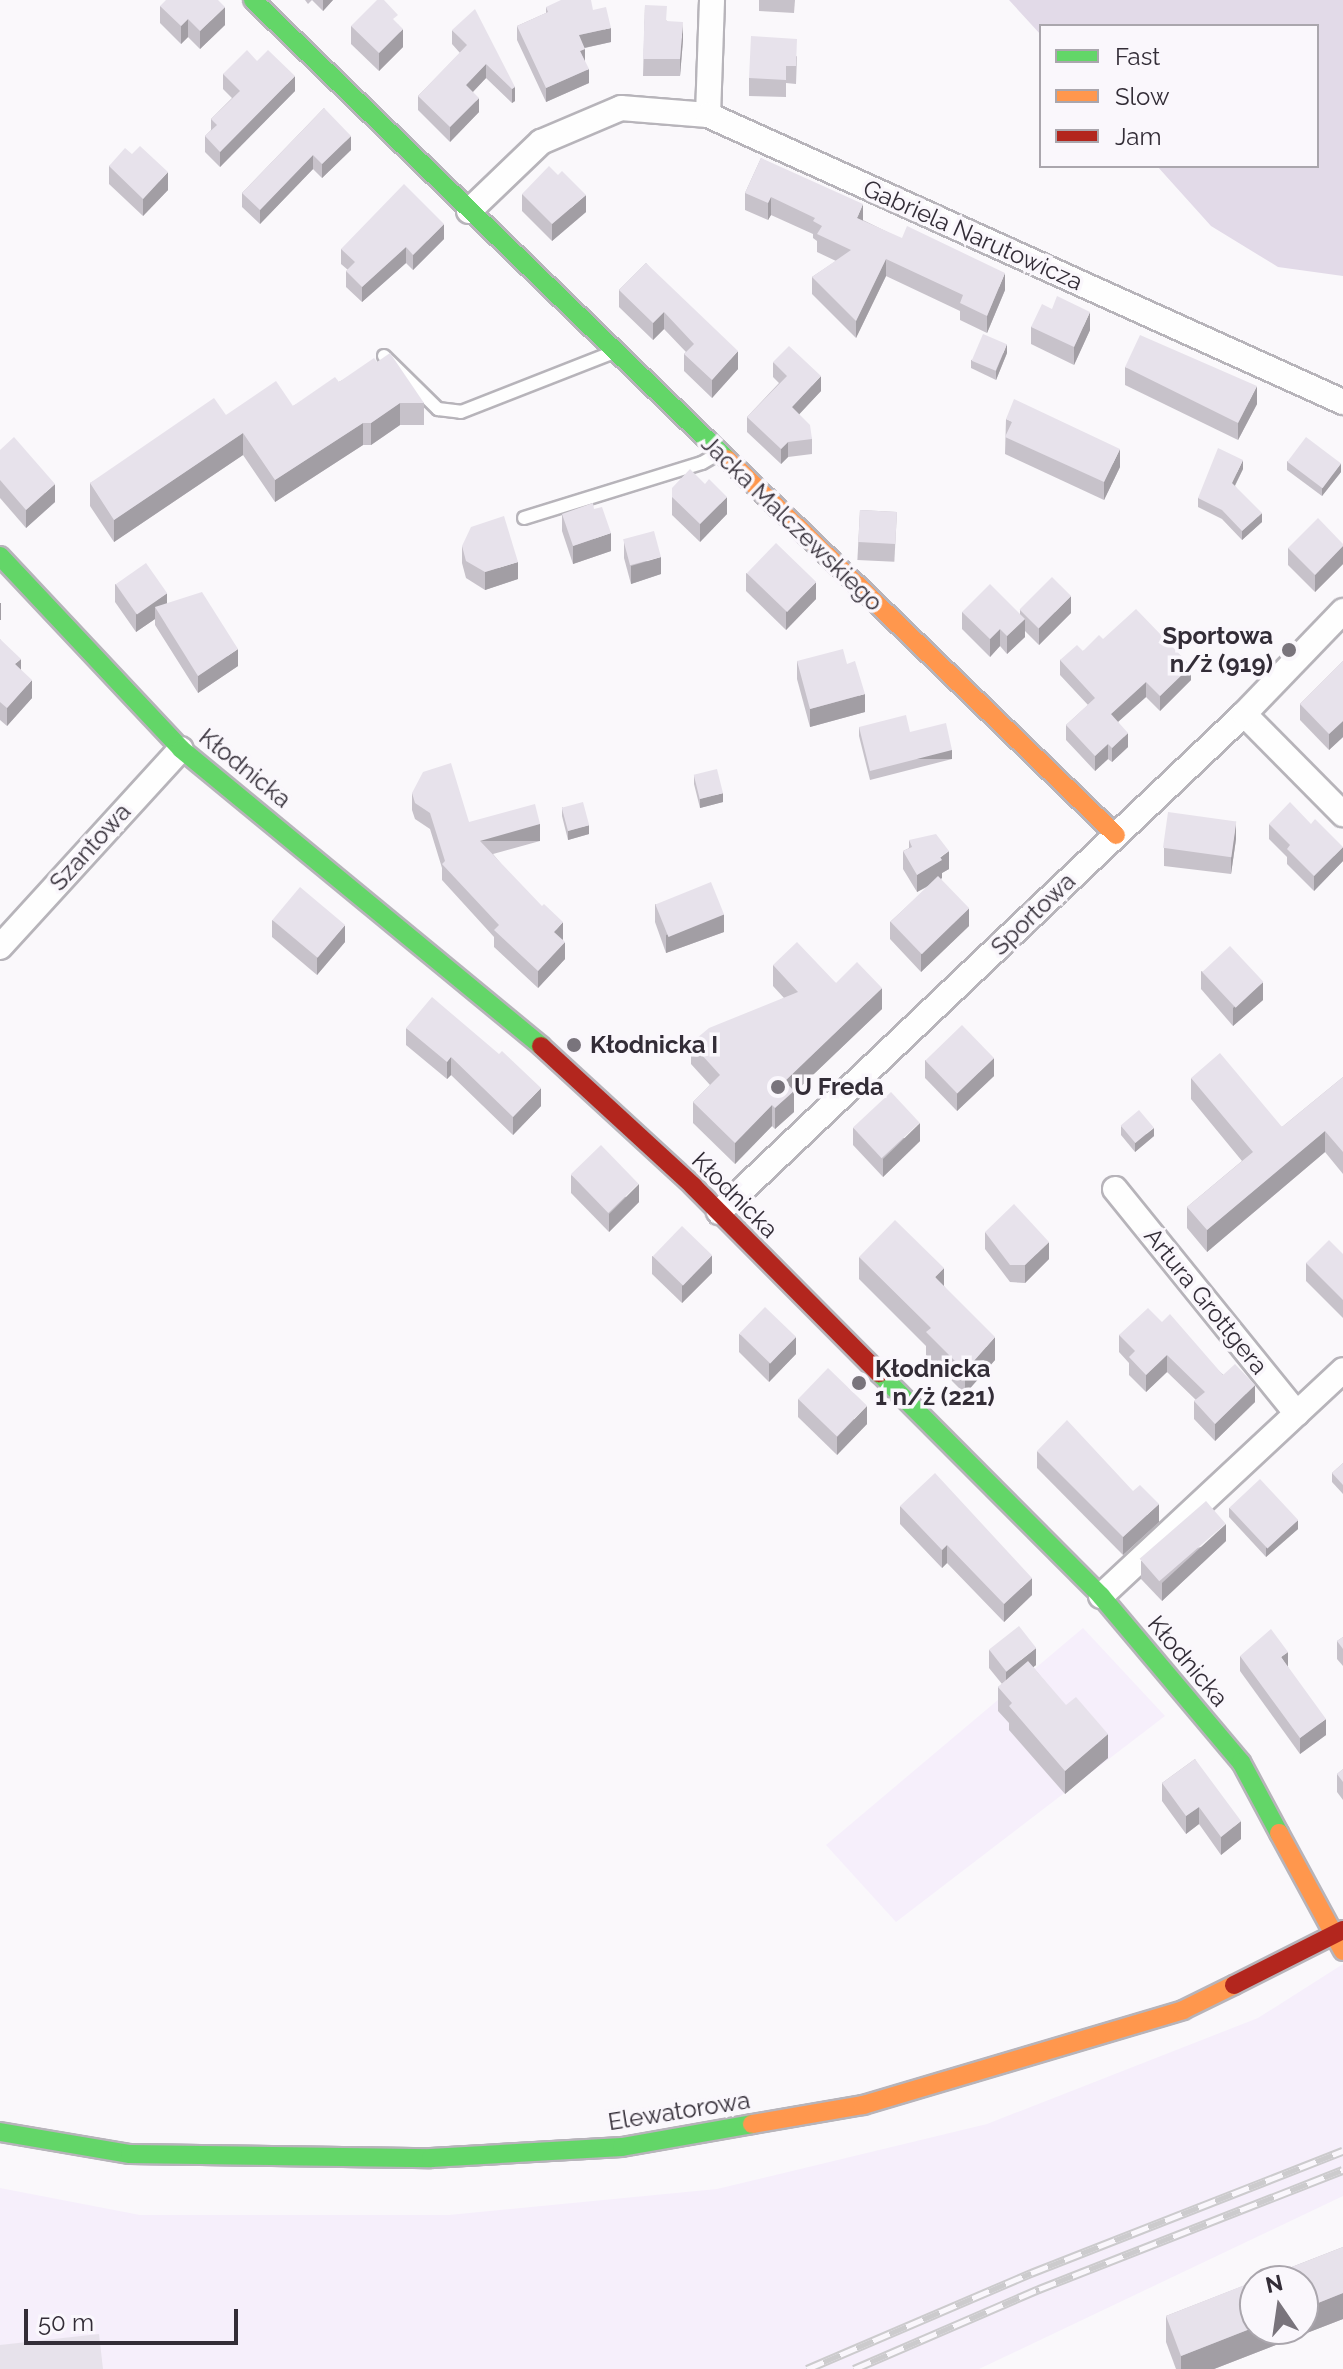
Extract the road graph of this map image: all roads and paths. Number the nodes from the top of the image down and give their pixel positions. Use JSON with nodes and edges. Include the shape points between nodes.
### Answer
{"nodes":[{"id":1,"x":253,"y":0,"type":"edge"},
{"id":2,"x":712,"y":0,"type":"edge"},
{"id":3,"x":708,"y":115,"type":"junction"},
{"id":4,"x":469,"y":211,"type":"junction"},
{"id":5,"x":614,"y":352,"type":"junction"},
{"id":6,"x":384,"y":356,"type":"edge"},
{"id":7,"x":1343,"y":402,"type":"edge"},
{"id":8,"x":719,"y":453,"type":"junction"},
{"id":9,"x":524,"y":518,"type":"dead end"},
{"id":10,"x":0,"y":556,"type":"edge"},
{"id":11,"x":1343,"y":611,"type":"edge"},
{"id":12,"x":1244,"y":714,"type":"junction"},
{"id":13,"x":181,"y":749,"type":"junction"},
{"id":14,"x":1343,"y":814,"type":"edge"},
{"id":15,"x":1116,"y":835,"type":"junction"},
{"id":16,"x":0,"y":947,"type":"edge"},
{"id":17,"x":1115,"y":1189,"type":"dead end"},
{"id":18,"x":719,"y":1212,"type":"junction"},
{"id":19,"x":1343,"y":1370,"type":"edge"},
{"id":20,"x":1297,"y":1414,"type":"junction"},
{"id":21,"x":1101,"y":1596,"type":"junction"},
{"id":22,"x":1339,"y":1932,"type":"edge"},
{"id":23,"x":1343,"y":1951,"type":"edge"},
{"id":24,"x":0,"y":2132,"type":"edge"}],
"edges":[{"from":1,"to":4,"type":"street","name":"Jacka Malczewskiego"},
{"from":2,"to":3,"type":"street"},
{"from":3,"to":4,"type":"street","via":[[621,108],[541,142]]},
{"from":3,"to":7,"type":"street","name":"Gabriela Narutowicza"},
{"from":4,"to":5,"type":"street","name":"Jacka Malczewskiego"},
{"from":5,"to":6,"type":"lane","via":[[461,412],[438,409]]},
{"from":5,"to":8,"type":"street","name":"Jacka Malczewskiego"},
{"from":8,"to":9,"type":"lane","via":[[702,463]]},
{"from":8,"to":15,"type":"street","name":"Jacka Malczewskiego"},
{"from":10,"to":13,"type":"street","name":"Kłodnicka"},
{"from":11,"to":12,"type":"street","name":"Sportowa"},
{"from":12,"to":14,"type":"street"},
{"from":12,"to":15,"type":"street","name":"Sportowa"},
{"from":13,"to":16,"type":"street","name":"Szantowa"},
{"from":13,"to":18,"type":"street","name":"Kłodnicka","via":[[575,1075]]},
{"from":15,"to":18,"type":"street","name":"Sportowa"},
{"from":17,"to":20,"type":"street","name":"Artura Grottgera"},
{"from":18,"to":21,"type":"street","name":"Kłodnicka"},
{"from":19,"to":20,"type":"street"},
{"from":20,"to":21,"type":"street"},
{"from":21,"to":22,"type":"street","name":"Kłodnicka","via":[[1241,1762]]},
{"from":22,"to":23,"type":"street","name":"Kłodnicka"},
{"from":22,"to":24,"type":"street","name":"Elewatorowa","via":[[1183,2010],[863,2105],[622,2147],[431,2158],[130,2154]]}]}
